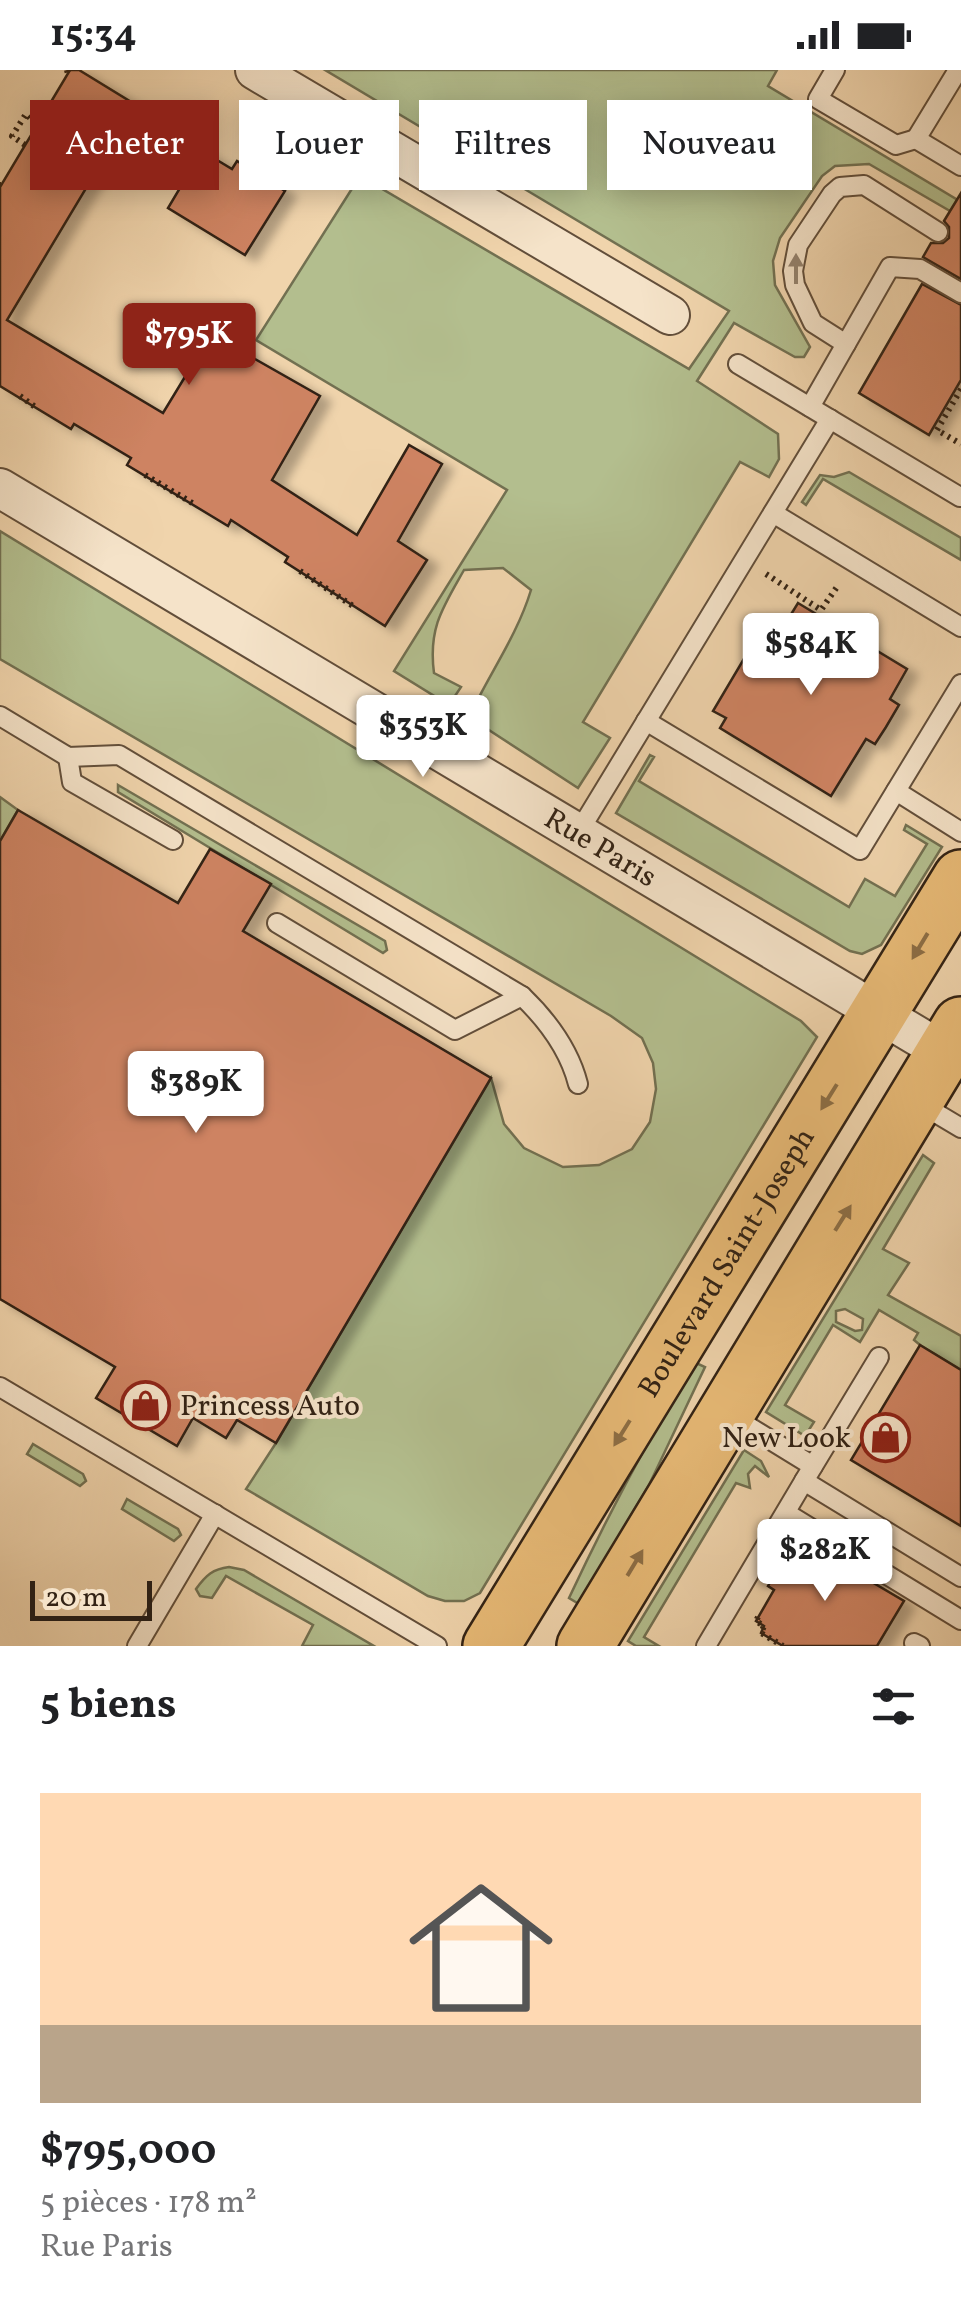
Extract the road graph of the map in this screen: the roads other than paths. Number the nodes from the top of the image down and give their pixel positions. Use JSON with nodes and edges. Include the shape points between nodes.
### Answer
{"nodes":[{"id":1,"x":255,"y":70,"type":"edge"},
{"id":2,"x":835,"y":70,"type":"edge"},
{"id":3,"x":958,"y":70,"type":"edge"},
{"id":4,"x":916,"y":140,"type":"junction"},
{"id":5,"x":961,"y":166,"type":"edge"},
{"id":6,"x":938,"y":232,"type":"dead end"},
{"id":7,"x":961,"y":293,"type":"edge"},
{"id":8,"x":670,"y":315,"type":"dead end"},
{"id":9,"x":846,"y":344,"type":"junction"},
{"id":10,"x":738,"y":364,"type":"dead end"},
{"id":11,"x":810,"y":407,"type":"junction"},
{"id":12,"x":830,"y":419,"type":"junction"},
{"id":13,"x":0,"y":488,"type":"edge"},
{"id":14,"x":961,"y":497,"type":"edge"},
{"id":15,"x":773,"y":513,"type":"junction"},
{"id":16,"x":961,"y":627,"type":"edge"},
{"id":17,"x":961,"y":684,"type":"edge"},
{"id":18,"x":0,"y":716,"type":"edge"},
{"id":19,"x":646,"y":721,"type":"junction"},
{"id":20,"x":68,"y":757,"type":"junction"},
{"id":21,"x":896,"y":791,"type":"junction"},
{"id":22,"x":961,"y":832,"type":"edge"},
{"id":23,"x":578,"y":833,"type":"junction"},
{"id":24,"x":173,"y":840,"type":"dead end"},
{"id":25,"x":961,"y":878,"type":"edge"},
{"id":26,"x":278,"y":923,"type":"dead end"},
{"id":27,"x":522,"y":996,"type":"junction"},
{"id":28,"x":880,"y":1013,"type":"junction"},
{"id":29,"x":952,"y":1039,"type":"edge"},
{"id":30,"x":578,"y":1084,"type":"dead end"},
{"id":31,"x":915,"y":1100,"type":"junction"},
{"id":32,"x":961,"y":1128,"type":"edge"},
{"id":33,"x":879,"y":1358,"type":"dead end"},
{"id":34,"x":0,"y":1388,"type":"edge"},
{"id":35,"x":726,"y":1412,"type":"junction"},
{"id":36,"x":809,"y":1474,"type":"junction"},
{"id":37,"x":786,"y":1513,"type":"junction"},
{"id":38,"x":215,"y":1514,"type":"junction"},
{"id":39,"x":961,"y":1577,"type":"edge"},
{"id":40,"x":961,"y":1620,"type":"edge"},
{"id":41,"x":137,"y":1646,"type":"edge"},
{"id":42,"x":437,"y":1646,"type":"edge"},
{"id":43,"x":491,"y":1646,"type":"edge"},
{"id":44,"x":585,"y":1646,"type":"edge"},
{"id":45,"x":706,"y":1646,"type":"edge"}],
"edges":[{"from":1,"to":8,"type":"street"},
{"from":2,"to":4,"type":"lane","via":[[818,98],[896,146]]},
{"from":3,"to":4,"type":"lane"},
{"from":4,"to":5,"type":"lane"},
{"from":9,"to":6,"type":"lane","one_way":true,"via":[[813,323],[793,271],[798,245],[832,194],[864,185]]},
{"from":7,"to":9,"type":"lane","via":[[920,269],[890,267]]},
{"from":9,"to":11,"type":"lane"},
{"from":10,"to":11,"type":"lane"},
{"from":11,"to":12,"type":"lane"},
{"from":12,"to":14,"type":"lane"},
{"from":12,"to":15,"type":"lane"},
{"from":13,"to":23,"type":"street","name":"Rue Paris"},
{"from":15,"to":16,"type":"lane"},
{"from":15,"to":19,"type":"lane"},
{"from":17,"to":21,"type":"lane"},
{"from":18,"to":20,"type":"lane"},
{"from":19,"to":21,"type":"lane","via":[[860,850]]},
{"from":19,"to":23,"type":"lane"},
{"from":20,"to":24,"type":"lane","via":[[72,782]]},
{"from":20,"to":27,"type":"lane","via":[[120,756]]},
{"from":21,"to":22,"type":"lane"},
{"from":23,"to":28,"type":"street","name":"Rue Paris"},
{"from":25,"to":28,"type":"main road","name":"Boulevard Saint-Joseph","one_way":true},
{"from":26,"to":27,"type":"lane","via":[[456,1030]]},
{"from":27,"to":30,"type":"lane","via":[[562,1043]]},
{"from":28,"to":29,"type":"street","name":"Rue Paris"},
{"from":28,"to":43,"type":"main road","name":"Boulevard Saint-Joseph","one_way":true},
{"from":29,"to":31,"type":"main road"},
{"from":31,"to":32,"type":"lane"},
{"from":35,"to":31,"type":"main road","one_way":true},
{"from":33,"to":36,"type":"lane"},
{"from":34,"to":38,"type":"lane"},
{"from":35,"to":36,"type":"lane"},
{"from":44,"to":35,"type":"main road","one_way":true},
{"from":36,"to":37,"type":"lane"},
{"from":36,"to":39,"type":"lane"},
{"from":37,"to":40,"type":"lane"},
{"from":37,"to":45,"type":"lane"},
{"from":38,"to":41,"type":"lane"},
{"from":38,"to":42,"type":"lane"}]}
